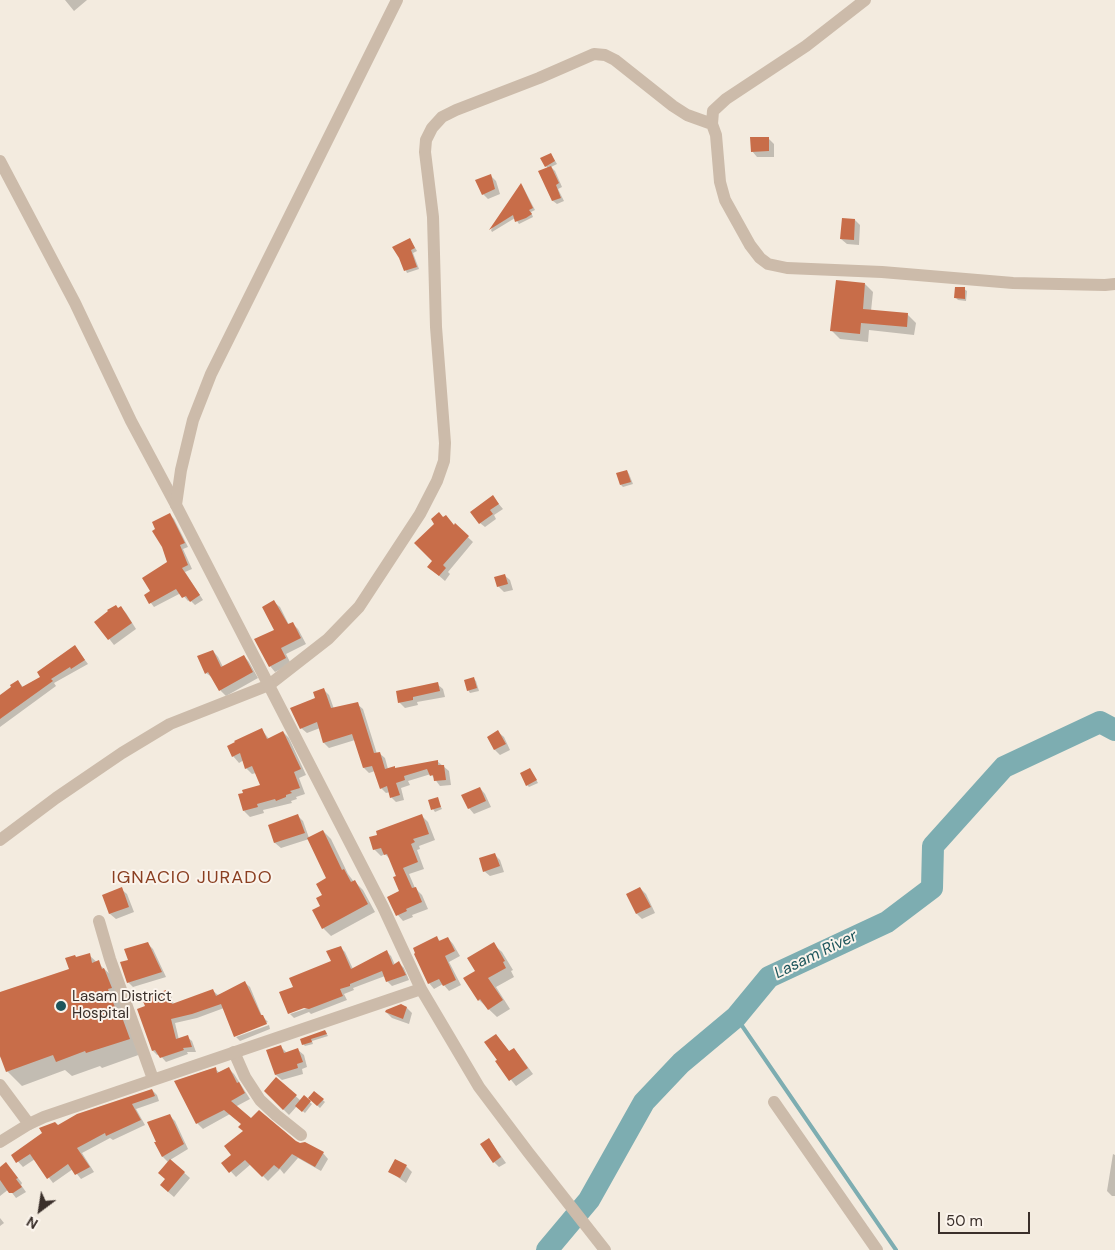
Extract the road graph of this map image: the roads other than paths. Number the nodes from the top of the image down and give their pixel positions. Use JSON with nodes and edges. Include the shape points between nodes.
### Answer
{"nodes":[{"id":1,"x":397,"y":0,"type":"edge"},
{"id":2,"x":865,"y":0,"type":"edge"},
{"id":3,"x":712,"y":124,"type":"junction"},
{"id":4,"x":0,"y":161,"type":"edge"},
{"id":5,"x":1115,"y":284,"type":"edge"},
{"id":6,"x":176,"y":505,"type":"junction"},
{"id":7,"x":269,"y":685,"type":"junction"},
{"id":8,"x":0,"y":840,"type":"edge"},
{"id":9,"x":99,"y":920,"type":"dead end"},
{"id":10,"x":421,"y":989,"type":"junction"},
{"id":11,"x":234,"y":1052,"type":"junction"},
{"id":12,"x":154,"y":1079,"type":"junction"},
{"id":13,"x":0,"y":1085,"type":"edge"},
{"id":14,"x":774,"y":1102,"type":"dead end"},
{"id":15,"x":30,"y":1124,"type":"junction"},
{"id":16,"x":301,"y":1134,"type":"dead end"},
{"id":17,"x":0,"y":1142,"type":"edge"},
{"id":18,"x":605,"y":1250,"type":"edge"},
{"id":19,"x":877,"y":1250,"type":"edge"}],
"edges":[{"from":1,"to":6,"type":"street","via":[[211,374],[193,420]]},
{"from":2,"to":3,"type":"street","via":[[806,46],[726,99],[713,111]]},
{"from":3,"to":5,"type":"street","via":[[725,200],[750,245],[768,264],[787,268],[1013,283]]},
{"from":3,"to":7,"type":"street","via":[[673,106],[615,60],[594,54],[456,110],[442,117],[432,128],[425,152],[433,217],[444,461],[420,514],[359,607],[328,639]]},
{"from":4,"to":6,"type":"street"},
{"from":6,"to":7,"type":"street"},
{"from":7,"to":8,"type":"street","via":[[170,724],[56,798]]},
{"from":7,"to":10,"type":"street","via":[[383,907]]},
{"from":9,"to":12,"type":"street"},
{"from":10,"to":11,"type":"street"},
{"from":10,"to":18,"type":"street","via":[[479,1087]]},
{"from":11,"to":12,"type":"street"},
{"from":11,"to":16,"type":"street","via":[[260,1100]]},
{"from":12,"to":15,"type":"street"},
{"from":13,"to":15,"type":"street"},
{"from":14,"to":19,"type":"street"},
{"from":15,"to":17,"type":"street"}]}
